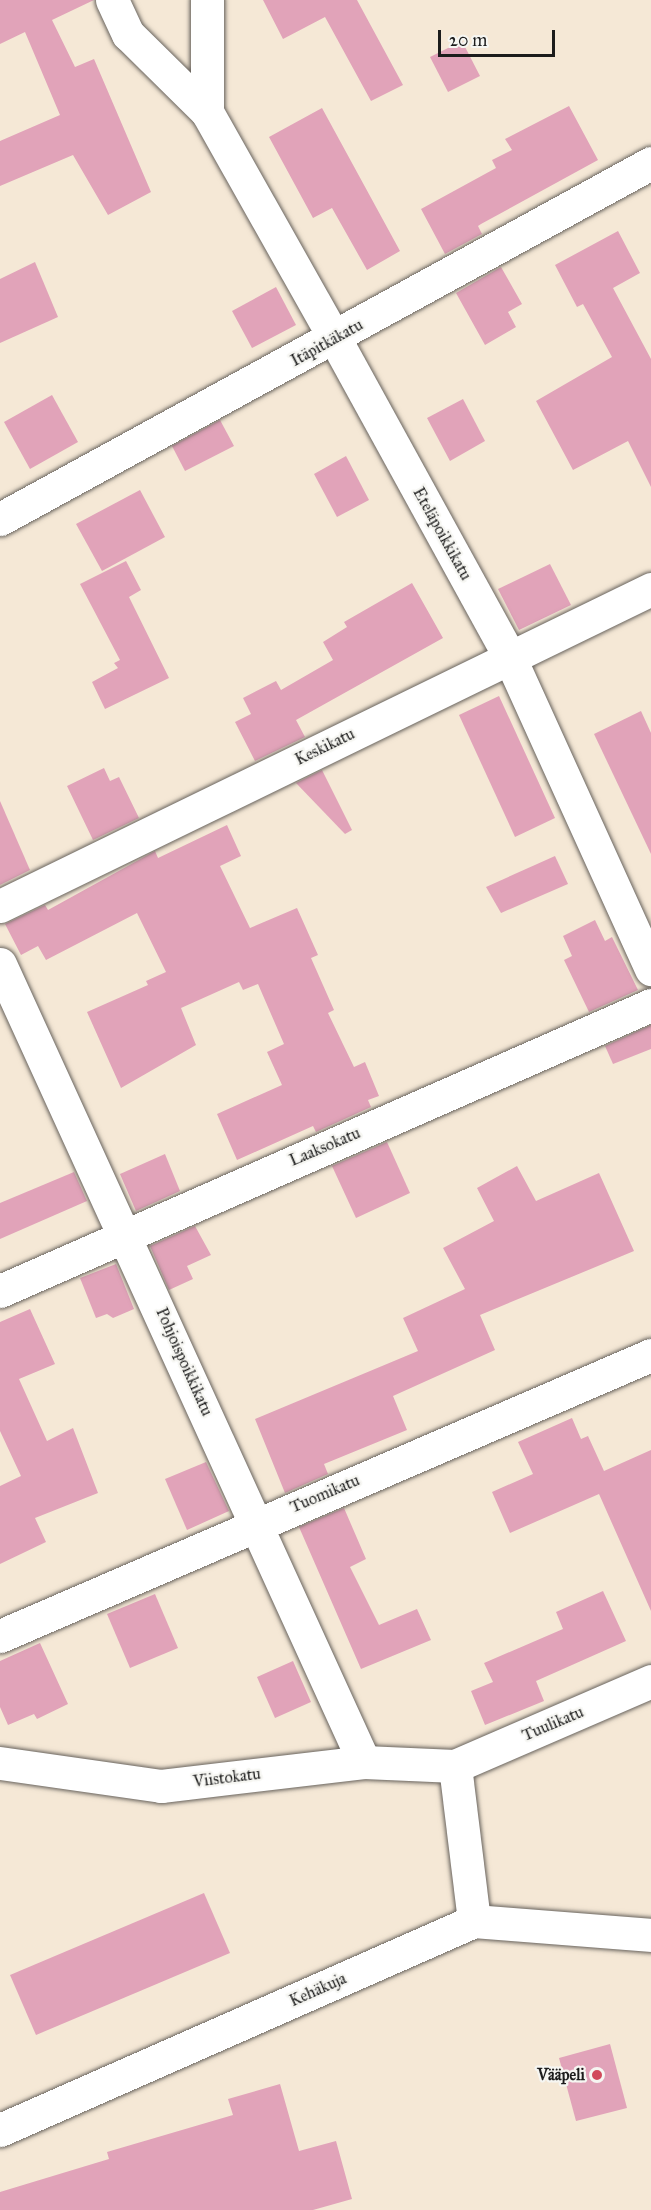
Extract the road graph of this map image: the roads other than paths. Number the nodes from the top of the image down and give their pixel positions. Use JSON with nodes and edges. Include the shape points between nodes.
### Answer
{"nodes":[{"id":1,"x":112,"y":0,"type":"edge"},
{"id":2,"x":207,"y":0,"type":"edge"},
{"id":3,"x":207,"y":112,"type":"junction"},
{"id":4,"x":651,"y":163,"type":"edge"},
{"id":5,"x":335,"y":339,"type":"junction"},
{"id":6,"x":0,"y":519,"type":"edge"},
{"id":7,"x":651,"y":589,"type":"edge"},
{"id":8,"x":509,"y":656,"type":"junction"},
{"id":9,"x":0,"y":906,"type":"edge"},
{"id":10,"x":0,"y":963,"type":"edge"},
{"id":11,"x":651,"y":969,"type":"edge"},
{"id":12,"x":651,"y":1005,"type":"edge"},
{"id":13,"x":125,"y":1234,"type":"junction"},
{"id":14,"x":0,"y":1291,"type":"edge"},
{"id":15,"x":651,"y":1355,"type":"edge"},
{"id":16,"x":257,"y":1522,"type":"junction"},
{"id":17,"x":0,"y":1636,"type":"edge"},
{"id":18,"x":651,"y":1682,"type":"edge"},
{"id":19,"x":363,"y":1762,"type":"junction"},
{"id":20,"x":0,"y":1763,"type":"edge"},
{"id":21,"x":455,"y":1766,"type":"junction"},
{"id":22,"x":474,"y":1921,"type":"junction"},
{"id":23,"x":651,"y":1935,"type":"edge"},
{"id":24,"x":0,"y":2130,"type":"edge"}],
"edges":[{"from":1,"to":3,"type":"street","name":"Eteläpoikkikatu","via":[[128,34]]},
{"from":2,"to":3,"type":"street","name":"Eteläpoikkikatu"},
{"from":3,"to":5,"type":"street","name":"Eteläpoikkikatu"},
{"from":4,"to":5,"type":"street","name":"Itäpitkäkatu"},
{"from":5,"to":6,"type":"street","name":"Itäpitkäkatu"},
{"from":5,"to":8,"type":"street","name":"Eteläpoikkikatu"},
{"from":7,"to":8,"type":"street","name":"Keskikatu"},
{"from":8,"to":9,"type":"street","name":"Keskikatu"},
{"from":8,"to":11,"type":"street","name":"Eteläpoikkikatu"},
{"from":10,"to":13,"type":"street","name":"Pohjoispoikkikatu"},
{"from":12,"to":13,"type":"street","name":"Laaksokatu"},
{"from":13,"to":14,"type":"street","name":"Laaksokatu"},
{"from":13,"to":16,"type":"street","name":"Pohjoispoikkikatu"},
{"from":15,"to":16,"type":"street","name":"Tuomikatu"},
{"from":16,"to":17,"type":"street","name":"Tuomikatu"},
{"from":16,"to":19,"type":"street","name":"Pohjoispoikkikatu"},
{"from":18,"to":21,"type":"street","name":"Tuulikatu"},
{"from":19,"to":20,"type":"street","name":"Viistokatu","via":[[160,1786]]},
{"from":19,"to":21,"type":"street","name":"Viistokatu"},
{"from":21,"to":22,"type":"street"},
{"from":22,"to":23,"type":"street","name":"Kehäkuja"},
{"from":22,"to":24,"type":"street","name":"Kehäkuja"}]}
